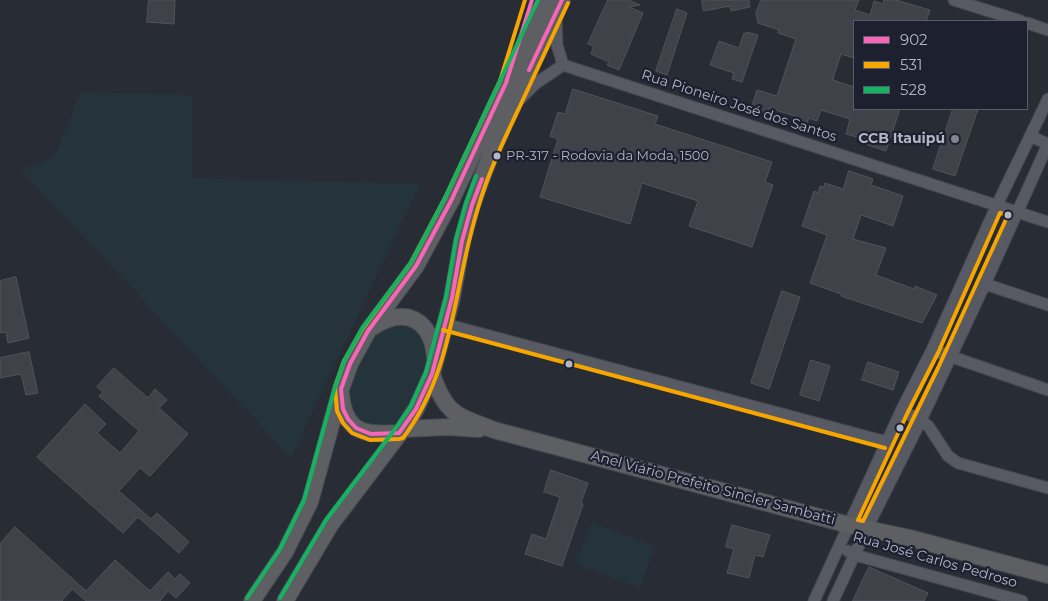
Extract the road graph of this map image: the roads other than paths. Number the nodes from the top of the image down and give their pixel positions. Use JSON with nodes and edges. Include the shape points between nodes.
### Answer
{"nodes":[{"id":1,"x":532,"y":0,"type":"edge"},
{"id":2,"x":545,"y":0,"type":"edge"},
{"id":3,"x":954,"y":0,"type":"edge"},
{"id":4,"x":559,"y":7,"type":"edge"},
{"id":5,"x":1018,"y":20,"type":"edge"},
{"id":6,"x":1028,"y":23,"type":"edge"},
{"id":7,"x":1048,"y":30,"type":"edge"},
{"id":8,"x":563,"y":65,"type":"junction"},
{"id":9,"x":506,"y":83,"type":"junction"},
{"id":10,"x":1048,"y":99,"type":"edge"},
{"id":11,"x":511,"y":108,"type":"junction"},
{"id":12,"x":1030,"y":136,"type":"junction"},
{"id":13,"x":1048,"y":144,"type":"edge"},
{"id":14,"x":997,"y":205,"type":"junction"},
{"id":15,"x":1016,"y":212,"type":"junction"},
{"id":16,"x":1048,"y":222,"type":"edge"},
{"id":17,"x":984,"y":284,"type":"junction"},
{"id":18,"x":1048,"y":306,"type":"edge"},
{"id":19,"x":445,"y":324,"type":"junction"},
{"id":20,"x":368,"y":331,"type":"junction"},
{"id":21,"x":932,"y":350,"type":"junction"},
{"id":22,"x":950,"y":356,"type":"junction"},
{"id":23,"x":434,"y":368,"type":"junction"},
{"id":24,"x":341,"y":389,"type":"junction"},
{"id":25,"x":1048,"y":390,"type":"edge"},
{"id":26,"x":901,"y":411,"type":"junction"},
{"id":27,"x":921,"y":420,"type":"junction"},
{"id":28,"x":494,"y":430,"type":"junction"},
{"id":29,"x":401,"y":431,"type":"junction"},
{"id":30,"x":886,"y":442,"type":"junction"},
{"id":31,"x":1048,"y":488,"type":"edge"},
{"id":32,"x":849,"y":525,"type":"junction"},
{"id":33,"x":866,"y":528,"type":"junction"},
{"id":34,"x":839,"y":547,"type":"junction"},
{"id":35,"x":855,"y":555,"type":"junction"},
{"id":36,"x":1048,"y":575,"type":"edge"},
{"id":37,"x":252,"y":601,"type":"edge"},
{"id":38,"x":285,"y":601,"type":"edge"},
{"id":39,"x":814,"y":601,"type":"edge"},
{"id":40,"x":833,"y":601,"type":"edge"},
{"id":41,"x":1022,"y":601,"type":"edge"}],
"edges":[{"from":1,"to":9,"type":"highway"},
{"from":2,"to":9,"type":"highway"},
{"from":3,"to":5,"type":"street"},
{"from":4,"to":8,"type":"street","via":[[557,46]]},
{"from":4,"to":11,"type":"highway"},
{"from":6,"to":7,"type":"street"},
{"from":8,"to":11,"type":"street","via":[[535,84]]},
{"from":8,"to":14,"type":"street","name":"Rua Pioneiro José dos Santos"},
{"from":9,"to":20,"type":"highway","via":[[451,201],[416,266]]},
{"from":10,"to":12,"type":"street"},
{"from":11,"to":19,"type":"highway","via":[[472,205]]},
{"from":12,"to":13,"type":"street"},
{"from":12,"to":14,"type":"street"},
{"from":13,"to":15,"type":"street"},
{"from":14,"to":15,"type":"street","name":"Rua Pioneiro José dos Santos"},
{"from":14,"to":21,"type":"street"},
{"from":15,"to":16,"type":"street","name":"Rua Pioneiro José dos Santos"},
{"from":15,"to":17,"type":"street"},
{"from":17,"to":18,"type":"street"},
{"from":17,"to":22,"type":"street"},
{"from":19,"to":23,"type":"highway"},
{"from":19,"to":30,"type":"street"},
{"from":20,"to":23,"type":"highway","via":[[383,320],[396,316],[420,323],[428,332],[434,348]]},
{"from":20,"to":24,"type":"highway"},
{"from":21,"to":22,"type":"street"},
{"from":21,"to":26,"type":"street"},
{"from":22,"to":25,"type":"street"},
{"from":22,"to":27,"type":"street"},
{"from":23,"to":28,"type":"highway","name":"Anel Viário Prefeito Sincler Sambatti","via":[[439,393],[447,406],[459,416]]},
{"from":23,"to":29,"type":"highway","via":[[416,409]]},
{"from":24,"to":29,"type":"highway","via":[[343,409],[356,428],[372,434]]},
{"from":24,"to":37,"type":"highway","via":[[310,502],[285,552]]},
{"from":26,"to":27,"type":"street"},
{"from":26,"to":30,"type":"street"},
{"from":27,"to":31,"type":"street","via":[[948,456],[958,462]]},
{"from":27,"to":33,"type":"street"},
{"from":28,"to":29,"type":"highway","name":"Anel Viário Prefeito Sincler Sambatti","via":[[448,427]]},
{"from":28,"to":32,"type":"highway","name":"Anel Viário Prefeito Sincler Sambatti"},
{"from":29,"to":38,"type":"highway","via":[[331,524]]},
{"from":30,"to":32,"type":"street"},
{"from":32,"to":33,"type":"highway","name":"Anel Viário Prefeito Sincler Sambatti"},
{"from":32,"to":34,"type":"street"},
{"from":33,"to":35,"type":"street"},
{"from":33,"to":36,"type":"highway","name":"Anel Viário Prefeito Sincler Sambatti"},
{"from":34,"to":35,"type":"street","name":"Rua José Carlos Pedroso"},
{"from":34,"to":39,"type":"street"},
{"from":35,"to":40,"type":"street"},
{"from":35,"to":41,"type":"street","name":"Rua José Carlos Pedroso"}]}
